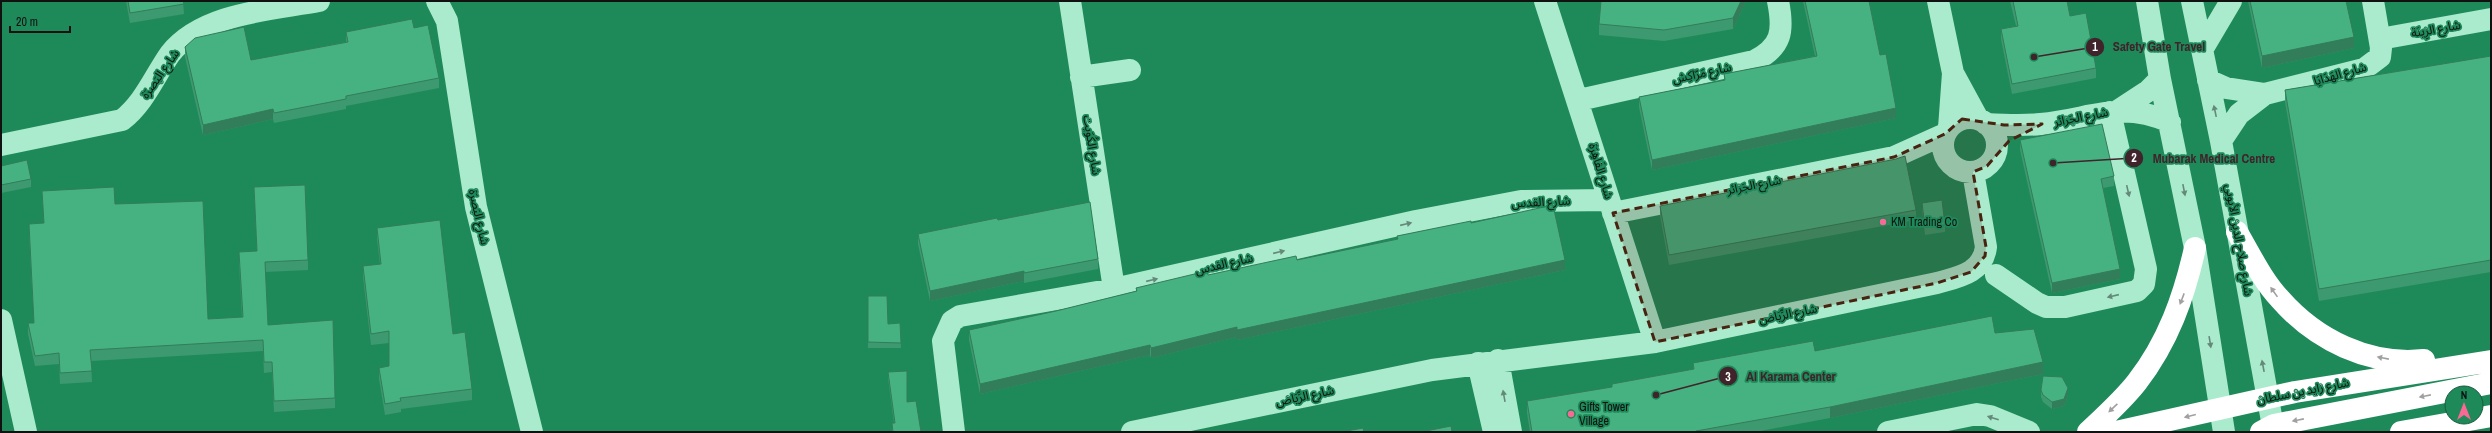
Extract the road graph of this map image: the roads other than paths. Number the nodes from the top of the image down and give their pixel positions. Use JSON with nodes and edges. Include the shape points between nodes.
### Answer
{"nodes":[{"id":1,"x":319,"y":1,"type":"edge"},
{"id":2,"x":437,"y":1,"type":"edge"},
{"id":3,"x":1070,"y":1,"type":"edge"},
{"id":4,"x":1545,"y":1,"type":"edge"},
{"id":5,"x":1778,"y":1,"type":"edge"},
{"id":6,"x":1938,"y":1,"type":"edge"},
{"id":7,"x":2147,"y":1,"type":"edge"},
{"id":8,"x":2192,"y":1,"type":"edge"},
{"id":9,"x":2231,"y":1,"type":"edge"},
{"id":10,"x":2373,"y":1,"type":"edge"},
{"id":11,"x":2491,"y":19,"type":"edge"},
{"id":12,"x":2380,"y":39,"type":"junction"},
{"id":13,"x":2202,"y":50,"type":"junction"},
{"id":14,"x":1130,"y":70,"type":"dead end"},
{"id":15,"x":1953,"y":73,"type":"junction"},
{"id":16,"x":1081,"y":77,"type":"junction"},
{"id":17,"x":2160,"y":79,"type":"junction"},
{"id":18,"x":2208,"y":80,"type":"junction"},
{"id":19,"x":2265,"y":94,"type":"junction"},
{"id":20,"x":1579,"y":100,"type":"junction"},
{"id":21,"x":2115,"y":111,"type":"junction"},
{"id":22,"x":1982,"y":122,"type":"junction"},
{"id":23,"x":2170,"y":122,"type":"junction"},
{"id":24,"x":2042,"y":124,"type":"junction"},
{"id":25,"x":1947,"y":131,"type":"junction"},
{"id":26,"x":2221,"y":141,"type":"junction"},
{"id":27,"x":1,"y":145,"type":"edge"},
{"id":28,"x":1995,"y":154,"type":"junction"},
{"id":29,"x":1894,"y":157,"type":"junction"},
{"id":30,"x":1948,"y":160,"type":"junction"},
{"id":31,"x":1973,"y":172,"type":"junction"},
{"id":32,"x":1611,"y":207,"type":"junction"},
{"id":33,"x":2237,"y":232,"type":"junction"},
{"id":34,"x":2195,"y":248,"type":"junction"},
{"id":35,"x":1996,"y":275,"type":"dead end"},
{"id":36,"x":1114,"y":289,"type":"junction"},
{"id":37,"x":1,"y":320,"type":"edge"},
{"id":38,"x":1655,"y":342,"type":"junction"},
{"id":39,"x":2491,"y":353,"type":"edge"},
{"id":40,"x":2491,"y":361,"type":"edge"},
{"id":41,"x":1488,"y":362,"type":"junction"},
{"id":42,"x":2491,"y":383,"type":"edge"},
{"id":43,"x":2269,"y":397,"type":"junction"},
{"id":44,"x":2221,"y":408,"type":"junction"},
{"id":45,"x":2491,"y":416,"type":"edge"},
{"id":46,"x":2270,"y":430,"type":"edge"},
{"id":47,"x":26,"y":432,"type":"edge"},
{"id":48,"x":532,"y":432,"type":"edge"},
{"id":49,"x":954,"y":432,"type":"edge"},
{"id":50,"x":1132,"y":432,"type":"edge"},
{"id":51,"x":1494,"y":432,"type":"edge"},
{"id":52,"x":1511,"y":432,"type":"edge"},
{"id":53,"x":1888,"y":432,"type":"edge"},
{"id":54,"x":2029,"y":432,"type":"edge"},
{"id":55,"x":2088,"y":432,"type":"edge"},
{"id":56,"x":2116,"y":432,"type":"edge"},
{"id":57,"x":2224,"y":432,"type":"edge"},
{"id":58,"x":2246,"y":432,"type":"edge"},
{"id":59,"x":2401,"y":432,"type":"edge"}],
"edges":[{"from":1,"to":27,"type":"street","name":"شارع البَصرَة","via":[[225,20],[202,28],[186,38],[171,54],[134,110],[122,120],[108,125]]},
{"from":2,"to":48,"type":"street","name":"شارع البَصرَة","via":[[447,21],[476,207]]},
{"from":3,"to":16,"type":"street","name":"شارع الكُوَيت"},
{"from":4,"to":20,"type":"street","name":"شارع القَاهِرَة"},
{"from":5,"to":20,"type":"street","name":"شارع مَرّاكِش","via":[[1778,42],[1770,53],[1754,61]]},
{"from":6,"to":15,"type":"street"},
{"from":7,"to":17,"type":"street"},
{"from":8,"to":13,"type":"street","name":"شارع صلاح الدين الأيوبي"},
{"from":9,"to":13,"type":"street"},
{"from":10,"to":12,"type":"street","name":"شارع الهَدَايَا"},
{"from":11,"to":12,"type":"street","name":"شارع الزِينَة"},
{"from":12,"to":19,"type":"street","name":"شارع الهَدَايَا","via":[[2380,57],[2364,69]]},
{"from":13,"to":18,"type":"street","name":"شارع صلاح الدين الأيوبي"},
{"from":14,"to":16,"type":"street"},
{"from":15,"to":22,"type":"street"},
{"from":15,"to":25,"type":"street"},
{"from":16,"to":36,"type":"street","name":"شارع الكُوَيت"},
{"from":17,"to":21,"type":"street","name":"شارع الجَزائر","via":[[2148,90]]},
{"from":17,"to":23,"type":"street"},
{"from":18,"to":19,"type":"street","name":"شارع الهَدَايَا","via":[[2226,88]]},
{"from":26,"to":18,"type":"street","name":"شارع صلاح الدين الأيوبي","one_way":true},
{"from":19,"to":26,"type":"street","name":"شارع الهَدَايَا","via":[[2239,114]]},
{"from":20,"to":32,"type":"street","name":"شارع القَاهِرَة"},
{"from":21,"to":23,"type":"street","name":"شارع الجَزائر","via":[[2148,114]]},
{"from":21,"to":24,"type":"street","name":"شارع الجَزائر"},
{"from":21,"to":35,"type":"street","one_way":true,"via":[[2146,269],[2144,284],[2137,290],[2054,307],[2037,303]]},
{"from":22,"to":24,"type":"street","name":"شارع الجَزائر"},
{"from":22,"to":25,"type":"street","via":[[1962,119]]},
{"from":22,"to":28,"type":"street","via":[[1996,137]]},
{"from":23,"to":34,"type":"street","one_way":true},
{"from":24,"to":28,"type":"street","name":"شارع الجَزائر","via":[[2024,131]]},
{"from":25,"to":29,"type":"street","name":"شارع الجَزائر"},
{"from":25,"to":30,"type":"street","via":[[1943,142]]},
{"from":26,"to":33,"type":"street","name":"شارع صلاح الدين الأيوبي"},
{"from":28,"to":31,"type":"street","via":[[1987,166]]},
{"from":29,"to":30,"type":"street","name":"شارع الجَزائر"},
{"from":29,"to":32,"type":"street","name":"شارع الجَزائر"},
{"from":30,"to":31,"type":"street","via":[[1959,170]]},
{"from":31,"to":38,"type":"street","name":"شارع الرِّيَاض","via":[[1986,247],[1985,256],[1971,272],[1937,284]]},
{"from":36,"to":32,"type":"street","name":"شارع القدس","one_way":true,"via":[[1416,221],[1521,201]]},
{"from":32,"to":38,"type":"street","name":"شارع القَاهِرَة"},
{"from":39,"to":33,"type":"highway","one_way":true,"via":[[2413,361],[2387,359],[2342,346],[2305,324],[2279,299]]},
{"from":43,"to":33,"type":"street","name":"شارع صلاح الدين الأيوبي","one_way":true},
{"from":34,"to":44,"type":"street","one_way":true},
{"from":34,"to":55,"type":"highway","one_way":true,"via":[[2186,287],[2175,318],[2153,360],[2118,403]]},
{"from":36,"to":49,"type":"street","name":"شارع القدس","via":[[973,312],[952,321],[943,341]]},
{"from":37,"to":47,"type":"street"},
{"from":38,"to":41,"type":"street","name":"شارع الرِّيَاض"},
{"from":40,"to":43,"type":"highway","name":"شارع زايد بن سلطان"},
{"from":41,"to":50,"type":"street","name":"شارع الرِّيَاض","via":[[1432,370]]},
{"from":41,"to":51,"type":"street"},
{"from":52,"to":41,"type":"street","one_way":true},
{"from":42,"to":46,"type":"highway","one_way":true},
{"from":43,"to":44,"type":"highway","name":"شارع زايد بن سلطان"},
{"from":43,"to":46,"type":"street","name":"شارع صلاح الدين الأيوبي"},
{"from":43,"to":58,"type":"highway","via":[[2254,424]]},
{"from":44,"to":56,"type":"highway","name":"شارع زايد بن سلطان","one_way":true},
{"from":44,"to":57,"type":"street"},
{"from":45,"to":59,"type":"highway"},
{"from":54,"to":53,"type":"street","one_way":true,"via":[[1990,416],[1977,414]]}]}
